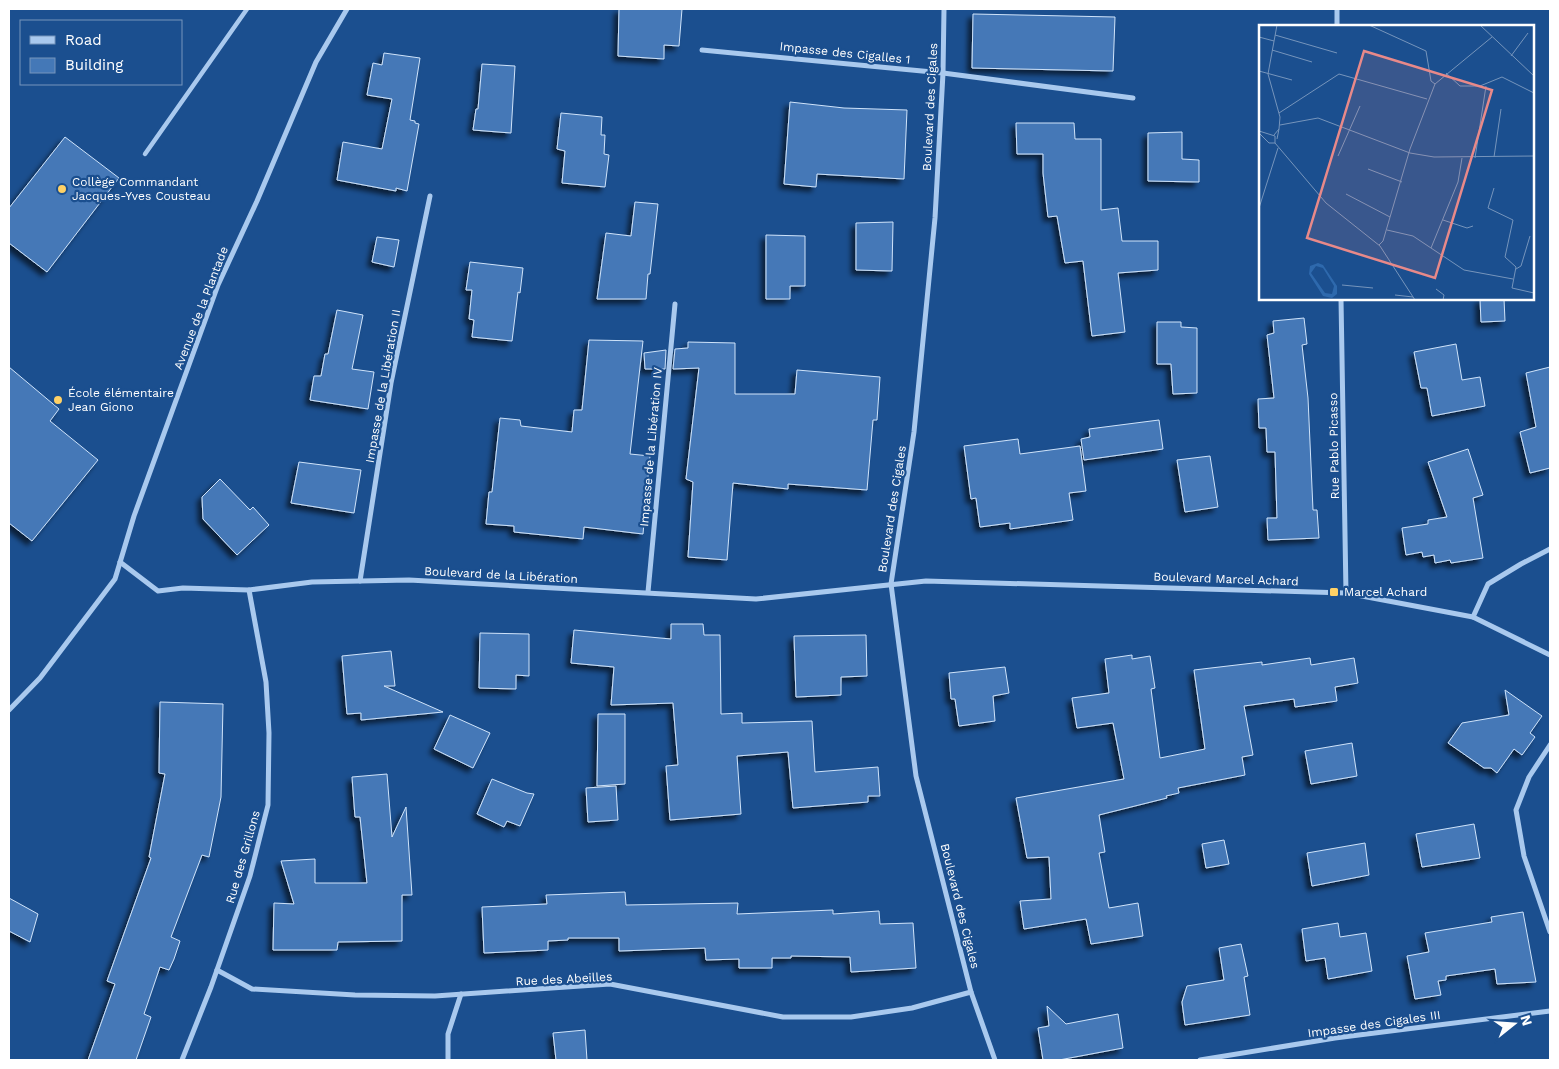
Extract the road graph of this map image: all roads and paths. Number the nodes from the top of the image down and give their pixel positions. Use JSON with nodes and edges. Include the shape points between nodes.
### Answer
{"nodes":[{"id":1,"x":247,"y":9,"type":"edge"},
{"id":2,"x":347,"y":9,"type":"edge"},
{"id":3,"x":944,"y":9,"type":"edge"},
{"id":4,"x":1337,"y":9,"type":"edge"},
{"id":5,"x":1337,"y":25,"type":"edge"},
{"id":6,"x":702,"y":50,"type":"dead end"},
{"id":7,"x":943,"y":73,"type":"junction"},
{"id":8,"x":1133,"y":98,"type":"dead end"},
{"id":9,"x":145,"y":154,"type":"dead end"},
{"id":10,"x":430,"y":196,"type":"dead end"},
{"id":11,"x":1341,"y":300,"type":"edge"},
{"id":12,"x":675,"y":304,"type":"dead end"},
{"id":13,"x":1550,"y":549,"type":"edge"},
{"id":14,"x":120,"y":562,"type":"junction"},
{"id":15,"x":360,"y":581,"type":"junction"},
{"id":16,"x":891,"y":584,"type":"junction"},
{"id":17,"x":249,"y":590,"type":"junction"},
{"id":18,"x":648,"y":592,"type":"junction"},
{"id":19,"x":1346,"y":593,"type":"junction"},
{"id":20,"x":1473,"y":617,"type":"junction"},
{"id":21,"x":1550,"y":655,"type":"edge"},
{"id":22,"x":9,"y":710,"type":"edge"},
{"id":23,"x":1550,"y":745,"type":"edge"},
{"id":24,"x":1550,"y":932,"type":"edge"},
{"id":25,"x":218,"y":970,"type":"junction"},
{"id":26,"x":971,"y":992,"type":"junction"},
{"id":27,"x":461,"y":994,"type":"junction"},
{"id":28,"x":1550,"y":1011,"type":"edge"},
{"id":29,"x":182,"y":1060,"type":"edge"},
{"id":30,"x":448,"y":1060,"type":"edge"},
{"id":31,"x":995,"y":1060,"type":"edge"},
{"id":32,"x":1200,"y":1060,"type":"edge"}],
"edges":[{"from":1,"to":9,"type":"street"},
{"from":2,"to":14,"type":"street","name":"Avenue de la Plantade","via":[[316,62],[218,285]]},
{"from":3,"to":7,"type":"street","name":"Boulevard des Cigales"},
{"from":4,"to":5,"type":"street"},
{"from":6,"to":7,"type":"street","name":"Impasse des Cigalles 1"},
{"from":7,"to":8,"type":"street","name":"Impasse des Cigalles 1"},
{"from":7,"to":16,"type":"street","name":"Boulevard des Cigales","via":[[934,218],[914,432]]},
{"from":10,"to":15,"type":"street","name":"Impasse de la Libération II","via":[[391,383]]},
{"from":11,"to":19,"type":"street","name":"Rue Pablo Picasso"},
{"from":12,"to":18,"type":"street","name":"Impasse de la Libération IV"},
{"from":13,"to":20,"type":"street","via":[[1488,584]]},
{"from":14,"to":17,"type":"street","name":"Boulevard de la Libération","via":[[158,591],[183,588]]},
{"from":14,"to":22,"type":"street","name":"Avenue de la Plantade","via":[[115,579],[40,678]]},
{"from":15,"to":17,"type":"street","name":"Boulevard de la Libération","via":[[312,582]]},
{"from":15,"to":18,"type":"street","name":"Boulevard de la Libération","via":[[409,580]]},
{"from":16,"to":18,"type":"street","name":"Boulevard de la Libération","via":[[756,600]]},
{"from":16,"to":19,"type":"street","name":"Boulevard Marcel Achard","via":[[926,581]]},
{"from":16,"to":26,"type":"street","name":"Boulevard des Cigales","via":[[916,776]]},
{"from":17,"to":25,"type":"street","name":"Rue des Grillons","via":[[266,682],[268,804],[250,876]]},
{"from":19,"to":20,"type":"street","name":"Boulevard Marcel Achard"},
{"from":20,"to":21,"type":"street","name":"Boulevard Marcel Achard"},
{"from":23,"to":24,"type":"street","via":[[1529,777],[1516,810],[1524,856]]},
{"from":25,"to":27,"type":"street","name":"Rue des Abeilles","via":[[252,989],[355,995]]},
{"from":25,"to":29,"type":"street","name":"Rue des Grillons"},
{"from":26,"to":27,"type":"street","name":"Rue des Abeilles","via":[[912,1008],[851,1017],[783,1017],[610,984]]},
{"from":26,"to":31,"type":"street","name":"Boulevard des Cigales"},
{"from":27,"to":30,"type":"street","via":[[448,1034]]},
{"from":28,"to":32,"type":"street","name":"Impasse des Cigales III","via":[[1335,1038]]}]}
